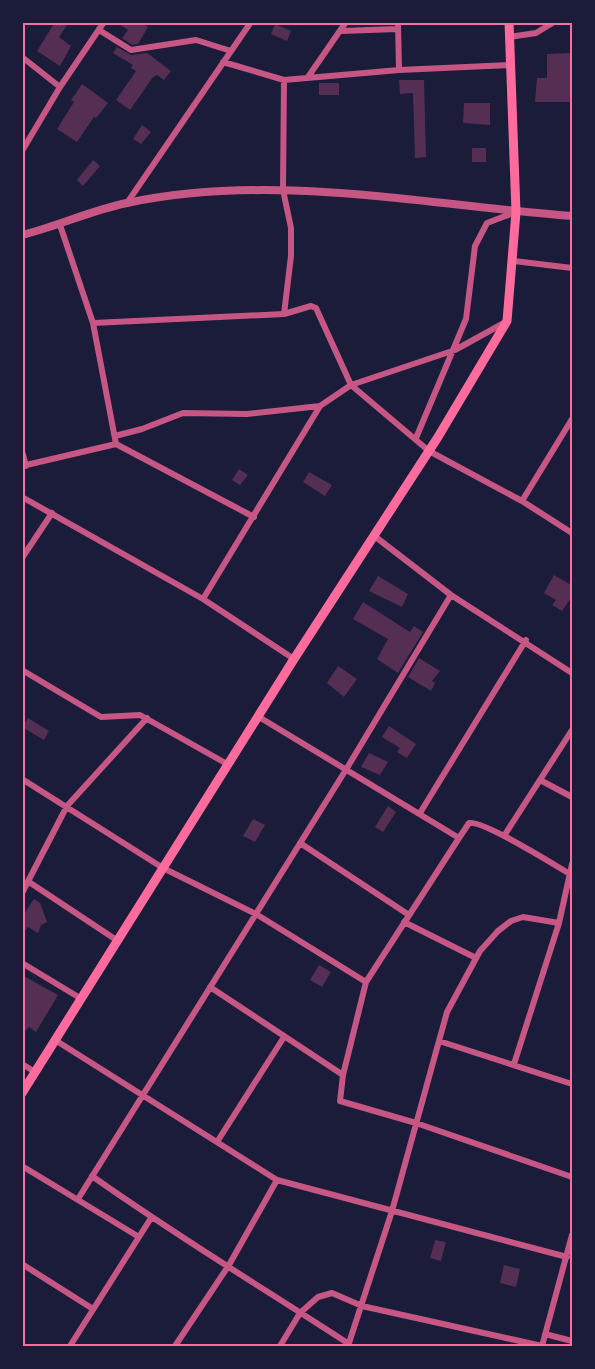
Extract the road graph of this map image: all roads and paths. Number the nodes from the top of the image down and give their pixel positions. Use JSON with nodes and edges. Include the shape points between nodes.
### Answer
{"nodes":[{"id":1,"x":104,"y":22,"type":"edge"},
{"id":2,"x":251,"y":22,"type":"edge"},
{"id":3,"x":346,"y":22,"type":"edge"},
{"id":4,"x":509,"y":22,"type":"edge"},
{"id":5,"x":554,"y":22,"type":"edge"},
{"id":6,"x":398,"y":26,"type":"edge"},
{"id":7,"x":99,"y":30,"type":"junction"},
{"id":8,"x":341,"y":31,"type":"junction"},
{"id":9,"x":509,"y":37,"type":"junction"},
{"id":10,"x":231,"y":51,"type":"junction"},
{"id":11,"x":22,"y":57,"type":"edge"},
{"id":12,"x":223,"y":62,"type":"junction"},
{"id":13,"x":510,"y":65,"type":"junction"},
{"id":14,"x":399,"y":70,"type":"junction"},
{"id":15,"x":308,"y":78,"type":"junction"},
{"id":16,"x":284,"y":80,"type":"junction"},
{"id":17,"x":60,"y":87,"type":"junction"},
{"id":18,"x":22,"y":151,"type":"edge"},
{"id":19,"x":283,"y":190,"type":"junction"},
{"id":20,"x":127,"y":203,"type":"junction"},
{"id":21,"x":516,"y":212,"type":"junction"},
{"id":22,"x":573,"y":216,"type":"edge"},
{"id":23,"x":60,"y":225,"type":"junction"},
{"id":24,"x":22,"y":235,"type":"edge"},
{"id":25,"x":514,"y":261,"type":"junction"},
{"id":26,"x":573,"y":268,"type":"edge"},
{"id":27,"x":284,"y":314,"type":"junction"},
{"id":28,"x":507,"y":321,"type":"junction"},
{"id":29,"x":93,"y":323,"type":"junction"},
{"id":30,"x":455,"y":350,"type":"junction"},
{"id":31,"x":351,"y":385,"type":"junction"},
{"id":32,"x":320,"y":406,"type":"junction"},
{"id":33,"x":573,"y":419,"type":"edge"},
{"id":34,"x":570,"y":428,"type":"edge"},
{"id":35,"x":416,"y":438,"type":"junction"},
{"id":36,"x":116,"y":440,"type":"junction"},
{"id":37,"x":22,"y":451,"type":"edge"},
{"id":38,"x":429,"y":451,"type":"junction"},
{"id":39,"x":24,"y":466,"type":"edge"},
{"id":40,"x":22,"y":497,"type":"edge"},
{"id":41,"x":522,"y":501,"type":"junction"},
{"id":42,"x":52,"y":513,"type":"junction"},
{"id":43,"x":254,"y":517,"type":"junction"},
{"id":44,"x":573,"y":533,"type":"edge"},
{"id":45,"x":373,"y":535,"type":"junction"},
{"id":46,"x":22,"y":558,"type":"edge"},
{"id":47,"x":451,"y":595,"type":"junction"},
{"id":48,"x":203,"y":599,"type":"junction"},
{"id":49,"x":526,"y":640,"type":"junction"},
{"id":50,"x":294,"y":659,"type":"junction"},
{"id":51,"x":22,"y":670,"type":"edge"},
{"id":52,"x":573,"y":672,"type":"edge"},
{"id":53,"x":259,"y":717,"type":"junction"},
{"id":54,"x":147,"y":718,"type":"junction"},
{"id":55,"x":573,"y":730,"type":"edge"},
{"id":56,"x":229,"y":765,"type":"junction"},
{"id":57,"x":347,"y":768,"type":"junction"},
{"id":58,"x":22,"y":779,"type":"edge"},
{"id":59,"x":540,"y":780,"type":"junction"},
{"id":60,"x":573,"y":797,"type":"edge"},
{"id":61,"x":67,"y":806,"type":"junction"},
{"id":62,"x":420,"y":813,"type":"junction"},
{"id":63,"x":504,"y":836,"type":"junction"},
{"id":64,"x":459,"y":838,"type":"junction"},
{"id":65,"x":300,"y":843,"type":"junction"},
{"id":66,"x":573,"y":864,"type":"edge"},
{"id":67,"x":163,"y":868,"type":"junction"},
{"id":68,"x":570,"y":874,"type":"junction"},
{"id":69,"x":29,"y":882,"type":"junction"},
{"id":70,"x":22,"y":892,"type":"edge"},
{"id":71,"x":563,"y":908,"type":"junction"},
{"id":72,"x":573,"y":910,"type":"edge"},
{"id":73,"x":256,"y":914,"type":"junction"},
{"id":74,"x":409,"y":915,"type":"junction"},
{"id":75,"x":404,"y":922,"type":"junction"},
{"id":76,"x":559,"y":924,"type":"junction"},
{"id":77,"x":118,"y":941,"type":"junction"},
{"id":78,"x":476,"y":958,"type":"junction"},
{"id":79,"x":22,"y":963,"type":"edge"},
{"id":80,"x":366,"y":982,"type":"junction"},
{"id":81,"x":210,"y":987,"type":"junction"},
{"id":82,"x":81,"y":998,"type":"junction"},
{"id":83,"x":284,"y":1036,"type":"junction"},
{"id":84,"x":55,"y":1040,"type":"junction"},
{"id":85,"x":439,"y":1041,"type":"junction"},
{"id":86,"x":22,"y":1064,"type":"edge"},
{"id":87,"x":514,"y":1064,"type":"junction"},
{"id":88,"x":35,"y":1072,"type":"junction"},
{"id":89,"x":343,"y":1075,"type":"junction"},
{"id":90,"x":573,"y":1084,"type":"edge"},
{"id":91,"x":22,"y":1093,"type":"edge"},
{"id":92,"x":143,"y":1095,"type":"junction"},
{"id":93,"x":416,"y":1123,"type":"junction"},
{"id":94,"x":217,"y":1142,"type":"junction"},
{"id":95,"x":22,"y":1166,"type":"edge"},
{"id":96,"x":92,"y":1176,"type":"junction"},
{"id":97,"x":573,"y":1177,"type":"edge"},
{"id":98,"x":277,"y":1180,"type":"junction"},
{"id":99,"x":78,"y":1199,"type":"junction"},
{"id":100,"x":392,"y":1211,"type":"junction"},
{"id":101,"x":152,"y":1218,"type":"junction"},
{"id":102,"x":573,"y":1235,"type":"edge"},
{"id":103,"x":139,"y":1237,"type":"junction"},
{"id":104,"x":571,"y":1247,"type":"edge"},
{"id":105,"x":567,"y":1257,"type":"junction"},
{"id":106,"x":22,"y":1264,"type":"edge"},
{"id":107,"x":229,"y":1265,"type":"junction"},
{"id":108,"x":362,"y":1306,"type":"junction"},
{"id":109,"x":93,"y":1309,"type":"junction"},
{"id":110,"x":300,"y":1313,"type":"junction"},
{"id":111,"x":545,"y":1335,"type":"junction"},
{"id":112,"x":573,"y":1341,"type":"edge"},
{"id":113,"x":349,"y":1345,"type":"edge"},
{"id":114,"x":542,"y":1346,"type":"edge"},
{"id":115,"x":69,"y":1347,"type":"edge"},
{"id":116,"x":176,"y":1347,"type":"edge"},
{"id":117,"x":280,"y":1347,"type":"edge"}],
"edges":[{"from":1,"to":7,"type":"street"},
{"from":2,"to":10,"type":"street"},
{"from":3,"to":8,"type":"street"},
{"from":4,"to":9,"type":"main road"},
{"from":5,"to":9,"type":"street","via":[[536,33]]},
{"from":6,"to":8,"type":"street"},
{"from":6,"to":14,"type":"street"},
{"from":7,"to":10,"type":"street","via":[[131,50],[196,40]]},
{"from":7,"to":17,"type":"street"},
{"from":8,"to":15,"type":"street"},
{"from":9,"to":13,"type":"main road"},
{"from":10,"to":12,"type":"street"},
{"from":11,"to":17,"type":"street"},
{"from":12,"to":16,"type":"street"},
{"from":12,"to":20,"type":"street"},
{"from":13,"to":14,"type":"street"},
{"from":13,"to":21,"type":"main road"},
{"from":14,"to":15,"type":"street"},
{"from":15,"to":16,"type":"street"},
{"from":16,"to":19,"type":"street"},
{"from":17,"to":18,"type":"street"},
{"from":19,"to":20,"type":"street","via":[[221,191]]},
{"from":19,"to":21,"type":"street","via":[[403,198]]},
{"from":19,"to":27,"type":"street","via":[[291,237]]},
{"from":20,"to":23,"type":"street"},
{"from":21,"to":22,"type":"street"},
{"from":21,"to":25,"type":"main road"},
{"from":21,"to":30,"type":"street","via":[[487,223],[475,246],[466,319]]},
{"from":23,"to":24,"type":"street"},
{"from":23,"to":29,"type":"street"},
{"from":25,"to":26,"type":"street"},
{"from":25,"to":28,"type":"main road"},
{"from":27,"to":29,"type":"street"},
{"from":27,"to":31,"type":"street","via":[[316,308]]},
{"from":28,"to":30,"type":"street"},
{"from":28,"to":38,"type":"main road"},
{"from":29,"to":36,"type":"street"},
{"from":30,"to":31,"type":"street"},
{"from":30,"to":35,"type":"street"},
{"from":31,"to":32,"type":"street"},
{"from":31,"to":35,"type":"street"},
{"from":32,"to":36,"type":"street","via":[[247,414],[183,413]]},
{"from":32,"to":43,"type":"street"},
{"from":33,"to":34,"type":"street"},
{"from":34,"to":41,"type":"street"},
{"from":35,"to":38,"type":"street"},
{"from":36,"to":39,"type":"street"},
{"from":36,"to":43,"type":"street"},
{"from":37,"to":39,"type":"street"},
{"from":38,"to":41,"type":"street"},
{"from":38,"to":45,"type":"main road"},
{"from":40,"to":42,"type":"street"},
{"from":41,"to":44,"type":"street"},
{"from":42,"to":46,"type":"street"},
{"from":42,"to":48,"type":"street"},
{"from":43,"to":48,"type":"street"},
{"from":45,"to":47,"type":"street"},
{"from":45,"to":50,"type":"main road"},
{"from":47,"to":49,"type":"street"},
{"from":47,"to":57,"type":"street"},
{"from":48,"to":50,"type":"street"},
{"from":49,"to":52,"type":"street"},
{"from":49,"to":62,"type":"street"},
{"from":50,"to":53,"type":"main road"},
{"from":51,"to":54,"type":"street","via":[[101,717],[126,714]]},
{"from":53,"to":56,"type":"main road"},
{"from":53,"to":57,"type":"street"},
{"from":54,"to":56,"type":"street"},
{"from":54,"to":61,"type":"street"},
{"from":55,"to":59,"type":"street"},
{"from":56,"to":67,"type":"main road"},
{"from":57,"to":62,"type":"street"},
{"from":57,"to":65,"type":"street"},
{"from":58,"to":61,"type":"street"},
{"from":59,"to":60,"type":"street"},
{"from":59,"to":63,"type":"street"},
{"from":61,"to":67,"type":"street"},
{"from":61,"to":69,"type":"street"},
{"from":62,"to":64,"type":"street"},
{"from":63,"to":64,"type":"street","via":[[471,822]]},
{"from":63,"to":68,"type":"street"},
{"from":64,"to":74,"type":"street"},
{"from":65,"to":73,"type":"street"},
{"from":65,"to":74,"type":"street"},
{"from":66,"to":68,"type":"street"},
{"from":67,"to":73,"type":"street"},
{"from":67,"to":77,"type":"main road"},
{"from":68,"to":71,"type":"street"},
{"from":69,"to":70,"type":"street"},
{"from":69,"to":77,"type":"street"},
{"from":71,"to":72,"type":"street"},
{"from":71,"to":76,"type":"street"},
{"from":73,"to":80,"type":"street"},
{"from":73,"to":81,"type":"street"},
{"from":74,"to":75,"type":"street"},
{"from":75,"to":78,"type":"street"},
{"from":75,"to":80,"type":"street"},
{"from":76,"to":78,"type":"street","via":[[522,917],[511,921]]},
{"from":76,"to":87,"type":"street"},
{"from":77,"to":82,"type":"main road"},
{"from":78,"to":85,"type":"street","via":[[447,1012]]},
{"from":79,"to":82,"type":"street"},
{"from":80,"to":89,"type":"street"},
{"from":81,"to":83,"type":"street"},
{"from":81,"to":92,"type":"street"},
{"from":82,"to":84,"type":"main road"},
{"from":83,"to":89,"type":"street"},
{"from":83,"to":94,"type":"street"},
{"from":84,"to":88,"type":"main road"},
{"from":84,"to":92,"type":"street"},
{"from":85,"to":87,"type":"street"},
{"from":85,"to":93,"type":"street"},
{"from":86,"to":88,"type":"street"},
{"from":87,"to":90,"type":"street"},
{"from":88,"to":91,"type":"main road"},
{"from":89,"to":93,"type":"street","via":[[341,1103]]},
{"from":92,"to":94,"type":"street"},
{"from":92,"to":96,"type":"street"},
{"from":93,"to":97,"type":"street"},
{"from":93,"to":100,"type":"street"},
{"from":94,"to":98,"type":"street"},
{"from":95,"to":99,"type":"street"},
{"from":96,"to":99,"type":"street"},
{"from":96,"to":101,"type":"street"},
{"from":98,"to":100,"type":"street"},
{"from":98,"to":107,"type":"street"},
{"from":99,"to":103,"type":"street"},
{"from":100,"to":105,"type":"street"},
{"from":100,"to":108,"type":"street"},
{"from":101,"to":103,"type":"street"},
{"from":101,"to":107,"type":"street"},
{"from":102,"to":104,"type":"street"},
{"from":103,"to":109,"type":"street"},
{"from":104,"to":105,"type":"street"},
{"from":105,"to":111,"type":"street"},
{"from":106,"to":109,"type":"street"},
{"from":107,"to":110,"type":"street"},
{"from":107,"to":116,"type":"street"},
{"from":108,"to":110,"type":"street","via":[[325,1293]]},
{"from":108,"to":113,"type":"street"},
{"from":108,"to":114,"type":"street"},
{"from":109,"to":115,"type":"street"},
{"from":110,"to":113,"type":"street"},
{"from":110,"to":117,"type":"street"},
{"from":111,"to":112,"type":"street"},
{"from":111,"to":114,"type":"street"}]}
